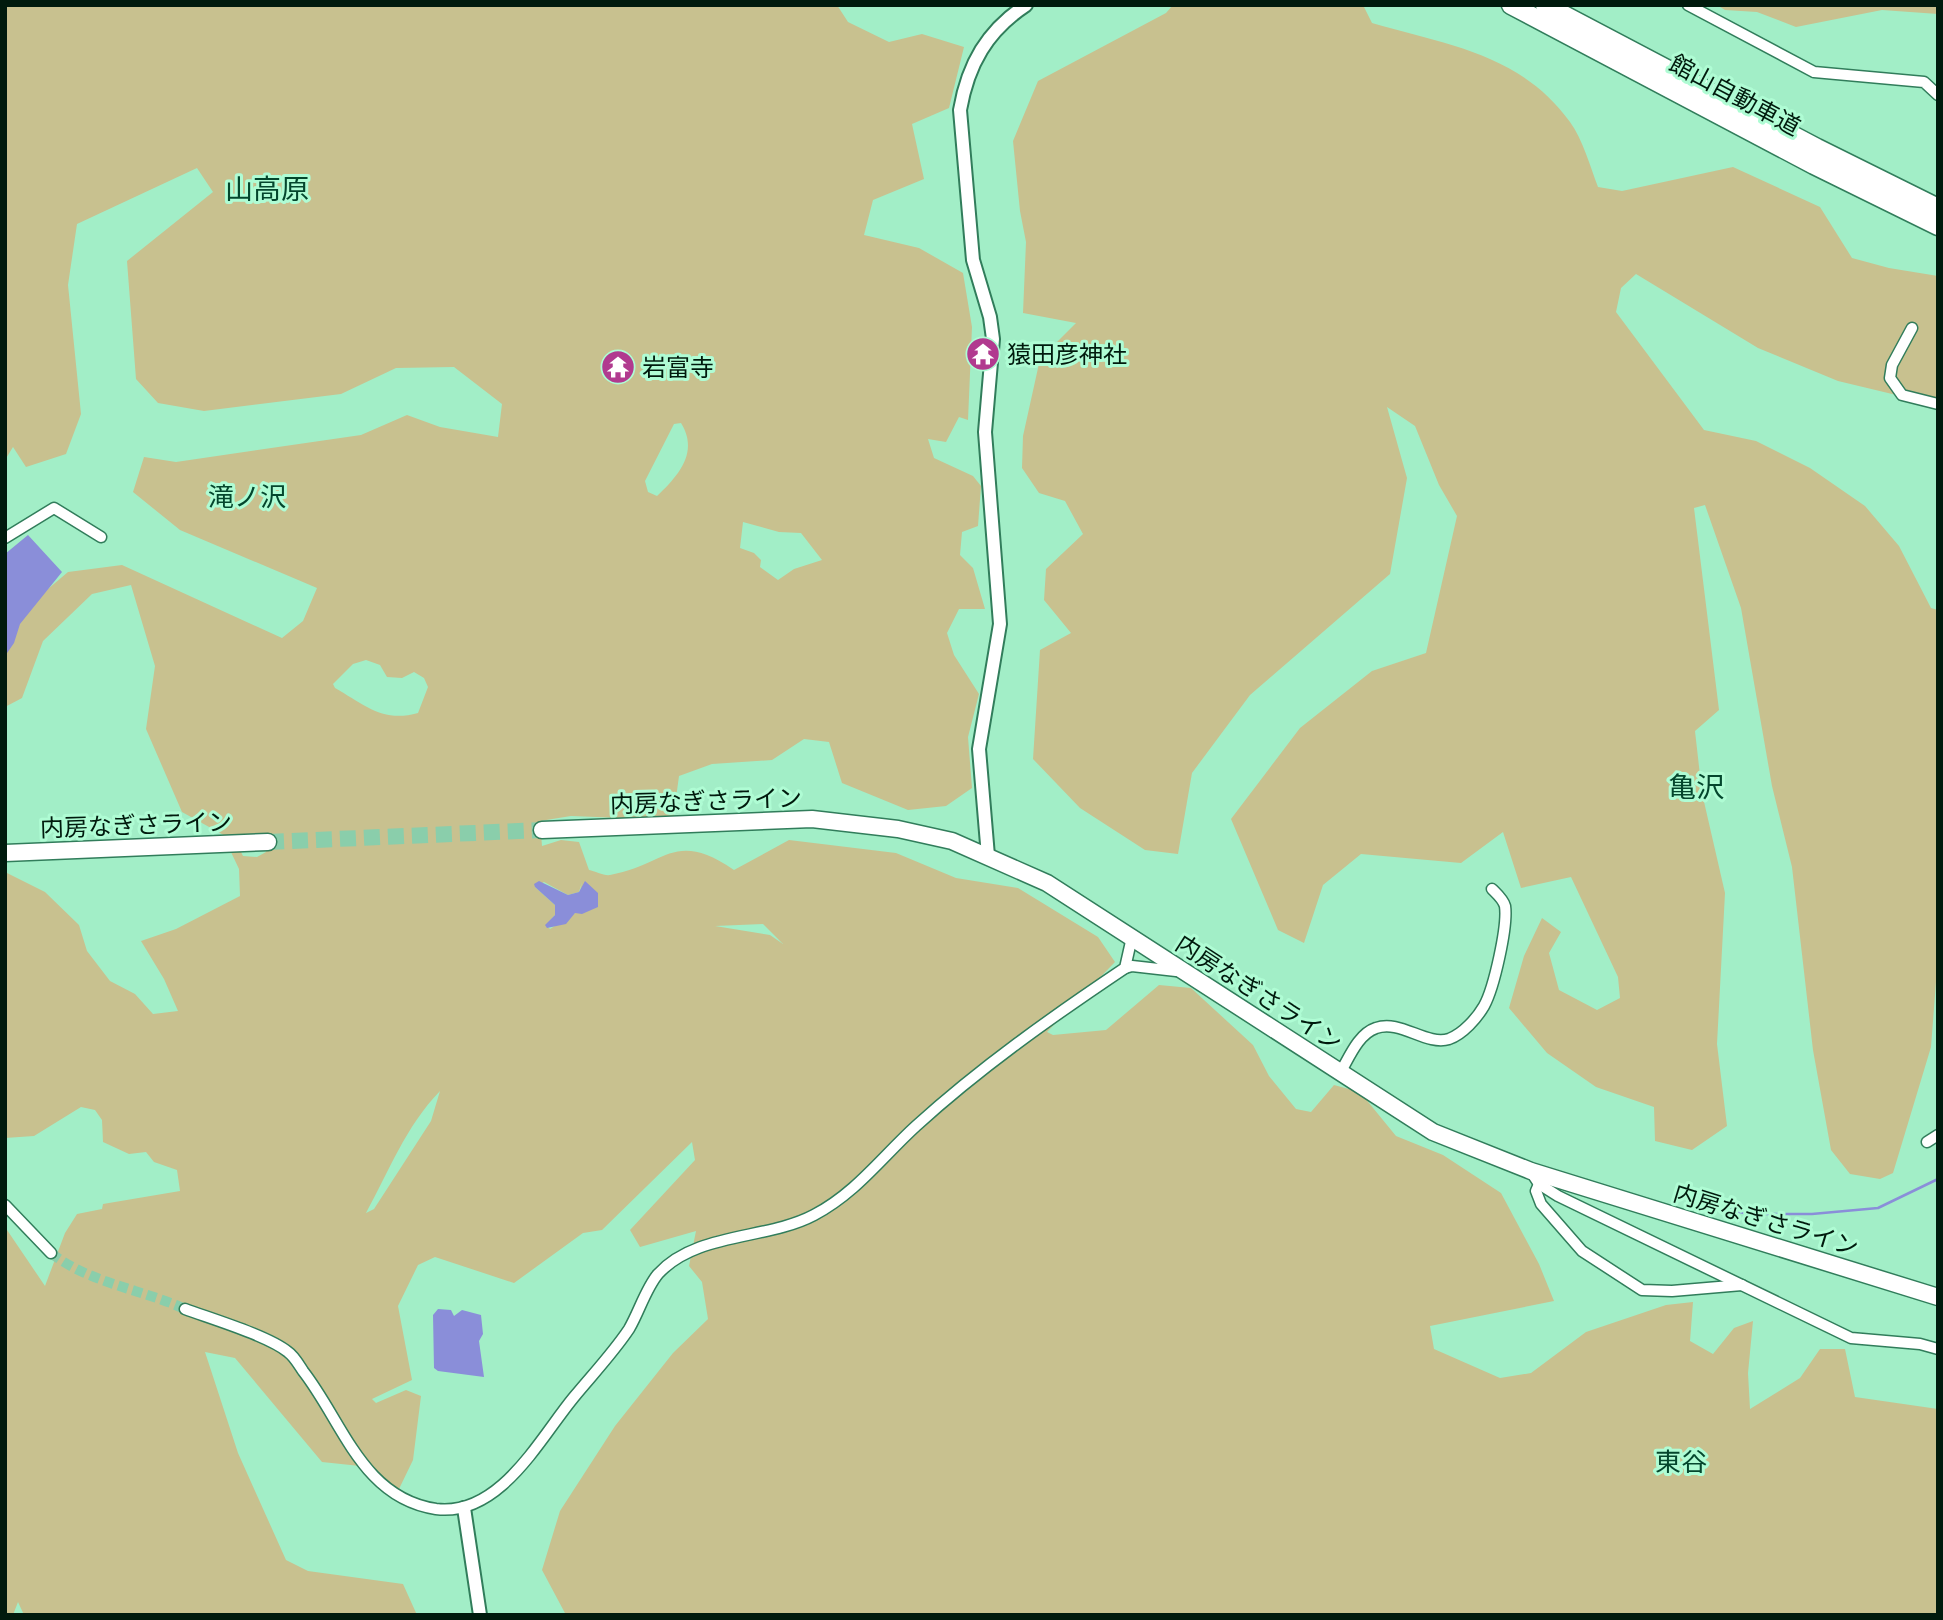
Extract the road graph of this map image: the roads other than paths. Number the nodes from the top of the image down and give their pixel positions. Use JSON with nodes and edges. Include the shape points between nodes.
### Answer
{"nodes":[{"id":1,"x":1026,"y":5,"type":"edge"},
{"id":2,"x":1511,"y":5,"type":"edge"},
{"id":3,"x":1545,"y":5,"type":"edge"},
{"id":4,"x":1688,"y":5,"type":"edge"},
{"id":5,"x":1938,"y":95,"type":"edge"},
{"id":6,"x":1938,"y":208,"type":"edge"},
{"id":7,"x":1938,"y":226,"type":"edge"},
{"id":8,"x":1912,"y":328,"type":"dead end"},
{"id":9,"x":1938,"y":404,"type":"edge"},
{"id":10,"x":100,"y":537,"type":"dead end"},
{"id":11,"x":5,"y":538,"type":"edge"},
{"id":12,"x":542,"y":830,"type":"tunnel mouth"},
{"id":13,"x":268,"y":842,"type":"tunnel mouth"},
{"id":14,"x":5,"y":853,"type":"edge"},
{"id":15,"x":988,"y":856,"type":"junction"},
{"id":16,"x":1492,"y":889,"type":"dead end"},
{"id":17,"x":1132,"y":937,"type":"junction"},
{"id":18,"x":1125,"y":968,"type":"junction"},
{"id":19,"x":1186,"y":973,"type":"junction"},
{"id":20,"x":1340,"y":1073,"type":"junction"},
{"id":21,"x":1938,"y":1135,"type":"edge"},
{"id":22,"x":1927,"y":1142,"type":"dead end"},
{"id":23,"x":1535,"y":1178,"type":"junction"},
{"id":24,"x":5,"y":1205,"type":"edge"},
{"id":25,"x":51,"y":1254,"type":"tunnel mouth"},
{"id":26,"x":1742,"y":1285,"type":"junction"},
{"id":27,"x":1938,"y":1297,"type":"edge"},
{"id":28,"x":184,"y":1309,"type":"tunnel mouth"},
{"id":29,"x":1938,"y":1349,"type":"edge"},
{"id":30,"x":464,"y":1508,"type":"junction"},
{"id":31,"x":480,"y":1615,"type":"edge"}],
"edges":[{"from":1,"to":15,"type":"street","via":[[981,46],[960,110],[973,260],[993,339],[985,432],[999,624],[979,749]]},
{"from":2,"to":7,"type":"highway","name":"館山自動車道"},
{"from":3,"to":6,"type":"highway","name":"館山自動車道"},
{"from":4,"to":5,"type":"street","via":[[1814,72],[1924,82]]},
{"from":8,"to":9,"type":"street","via":[[1890,378],[1902,395]]},
{"from":10,"to":11,"type":"street","via":[[54,509]]},
{"from":12,"to":15,"type":"highway","name":"内房なぎさライン","via":[[812,819],[898,829],[951,841]]},
{"from":13,"to":14,"type":"highway","name":"内房なぎさライン"},
{"from":15,"to":17,"type":"highway","name":"内房なぎさライン","via":[[1047,883]]},
{"from":16,"to":20,"type":"street","via":[[1505,905],[1504,931],[1486,1002],[1476,1018],[1452,1038],[1441,1041],[1377,1027],[1360,1040]]},
{"from":17,"to":18,"type":"street"},
{"from":17,"to":19,"type":"highway","name":"内房なぎさライン"},
{"from":18,"to":19,"type":"street"},
{"from":18,"to":30,"type":"street","via":[[1003,1052],[914,1128],[846,1196],[811,1217],[694,1250],[658,1274],[627,1332],[528,1457],[501,1486]]},
{"from":19,"to":20,"type":"highway","name":"内房なぎさライン"},
{"from":20,"to":23,"type":"highway","name":"内房なぎさライン","via":[[1433,1132]]},
{"from":21,"to":22,"type":"street"},
{"from":23,"to":26,"type":"street","via":[[1589,1212]]},
{"from":23,"to":26,"type":"street","via":[[1541,1204],[1582,1251],[1642,1290]]},
{"from":23,"to":27,"type":"highway","name":"内房なぎさライン"},
{"from":24,"to":25,"type":"street"},
{"from":26,"to":29,"type":"street","via":[[1851,1338]]},
{"from":28,"to":30,"type":"street","via":[[288,1351],[323,1397],[348,1445],[373,1479],[397,1496],[437,1509]]},
{"from":30,"to":31,"type":"street"}]}
